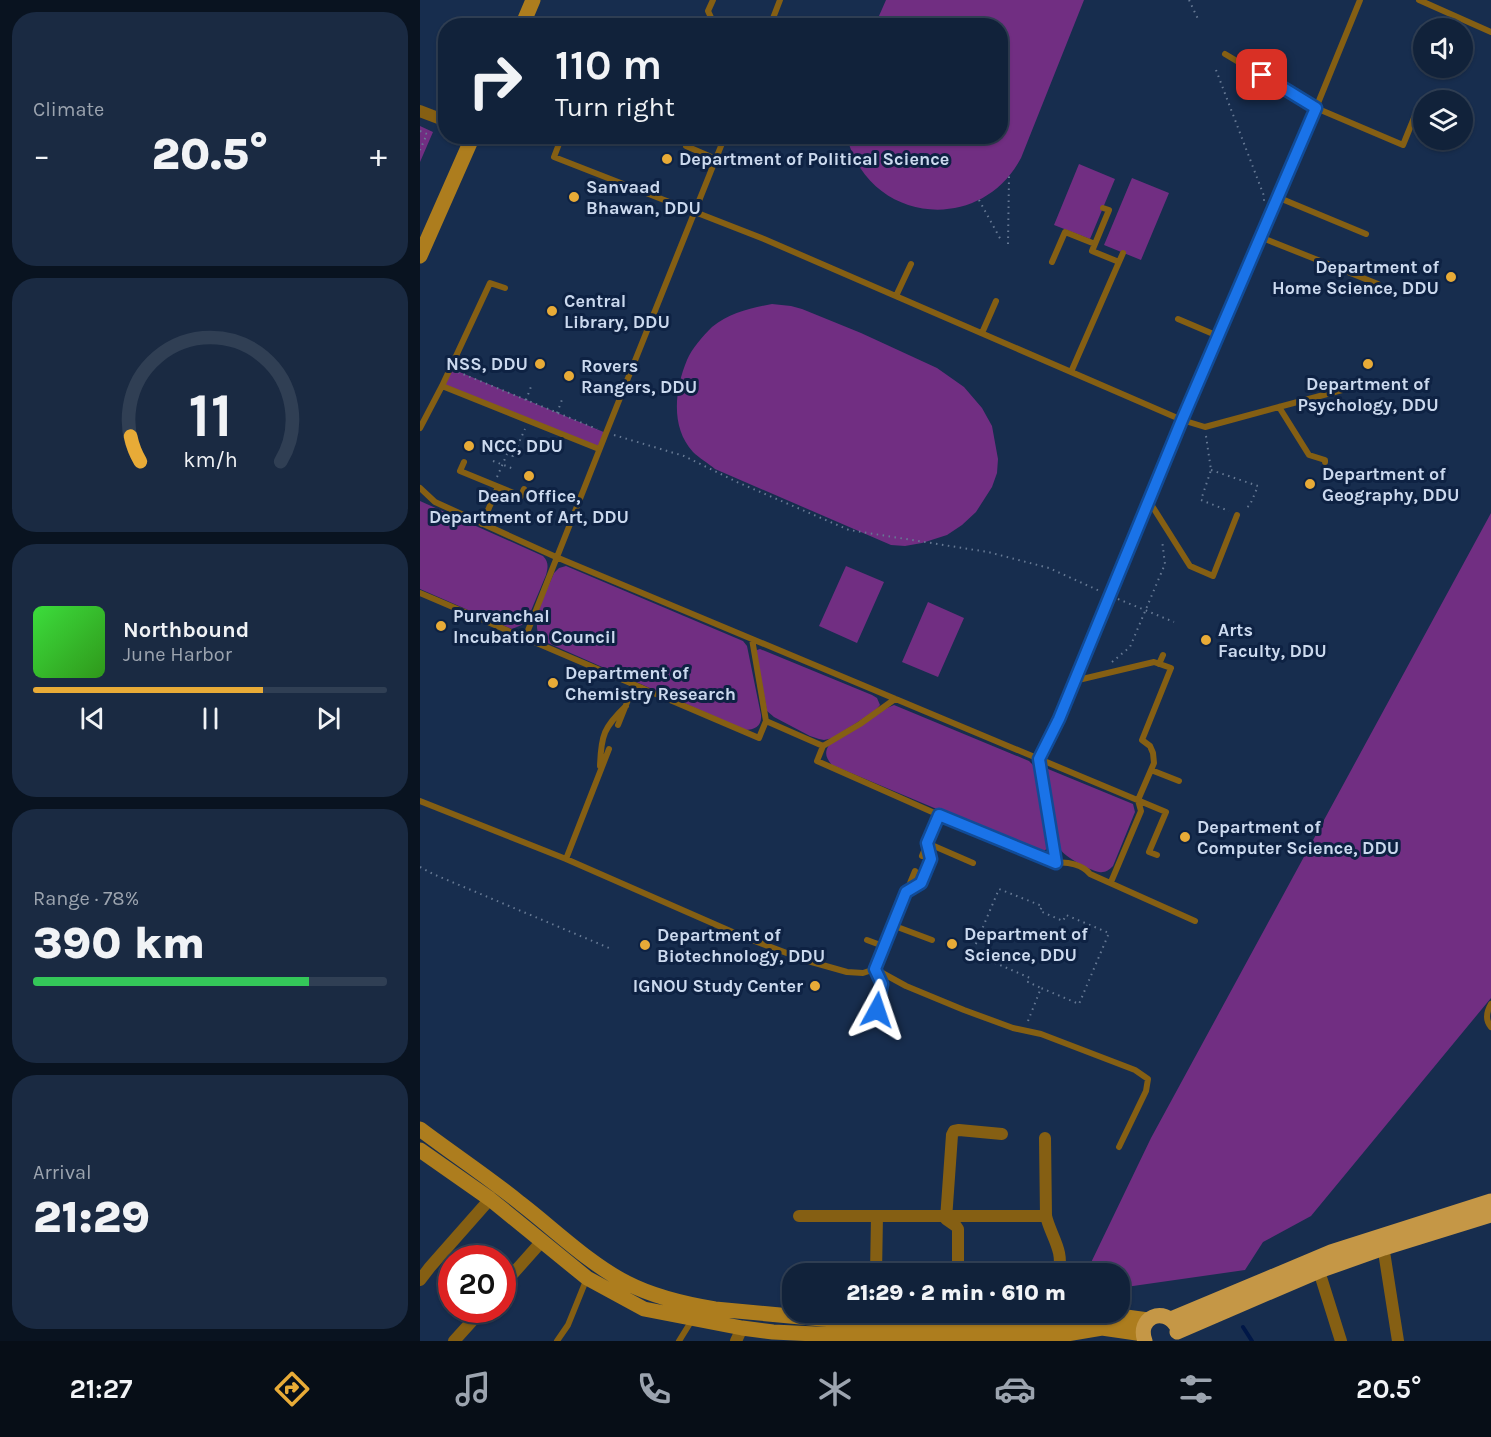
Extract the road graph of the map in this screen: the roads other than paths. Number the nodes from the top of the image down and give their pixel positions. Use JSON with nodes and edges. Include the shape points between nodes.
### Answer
{"nodes":[{"id":1,"x":533,"y":0,"type":"edge"},
{"id":2,"x":713,"y":0,"type":"edge"},
{"id":3,"x":780,"y":0,"type":"edge"},
{"id":4,"x":1360,"y":0,"type":"edge"},
{"id":5,"x":1419,"y":0,"type":"edge"},
{"id":6,"x":1443,"y":0,"type":"edge"},
{"id":7,"x":1439,"y":9,"type":"junction"},
{"id":8,"x":525,"y":18,"type":"edge"},
{"id":9,"x":711,"y":18,"type":"edge"},
{"id":10,"x":773,"y":18,"type":"edge"},
{"id":11,"x":1491,"y":32,"type":"edge"},
{"id":12,"x":1225,"y":54,"type":"dead end"},
{"id":13,"x":1316,"y":108,"type":"junction"},
{"id":14,"x":420,"y":111,"type":"edge"},
{"id":15,"x":438,"y":118,"type":"edge"},
{"id":16,"x":1413,"y":120,"type":"edge"},
{"id":17,"x":469,"y":144,"type":"edge"},
{"id":18,"x":559,"y":144,"type":"edge"},
{"id":19,"x":722,"y":144,"type":"edge"},
{"id":20,"x":686,"y":146,"type":"dead end"},
{"id":21,"x":716,"y":159,"type":"junction"},
{"id":22,"x":1277,"y":197,"type":"junction"},
{"id":23,"x":1103,"y":208,"type":"dead end"},
{"id":24,"x":695,"y":212,"type":"junction"},
{"id":25,"x":1366,"y":234,"type":"dead end"},
{"id":26,"x":1260,"y":237,"type":"junction"},
{"id":27,"x":1095,"y":244,"type":"junction"},
{"id":28,"x":1123,"y":253,"type":"dead end"},
{"id":29,"x":420,"y":256,"type":"edge"},
{"id":30,"x":1052,"y":262,"type":"dead end"},
{"id":31,"x":1119,"y":262,"type":"junction"},
{"id":32,"x":911,"y":264,"type":"dead end"},
{"id":33,"x":1378,"y":284,"type":"dead end"},
{"id":34,"x":505,"y":288,"type":"dead end"},
{"id":35,"x":897,"y":296,"type":"junction"},
{"id":36,"x":996,"y":301,"type":"dead end"},
{"id":37,"x":1178,"y":320,"type":"dead end"},
{"id":38,"x":982,"y":333,"type":"junction"},
{"id":39,"x":1218,"y":336,"type":"junction"},
{"id":40,"x":1071,"y":372,"type":"junction"},
{"id":41,"x":442,"y":386,"type":"junction"},
{"id":42,"x":1358,"y":386,"type":"dead end"},
{"id":43,"x":1280,"y":407,"type":"junction"},
{"id":44,"x":1182,"y":420,"type":"junction"},
{"id":45,"x":420,"y":427,"type":"edge"},
{"id":46,"x":599,"y":449,"type":"junction"},
{"id":47,"x":464,"y":462,"type":"dead end"},
{"id":48,"x":1325,"y":462,"type":"dead end"},
{"id":49,"x":496,"y":486,"type":"junction"},
{"id":50,"x":420,"y":488,"type":"edge"},
{"id":51,"x":524,"y":489,"type":"dead end"},
{"id":52,"x":1149,"y":501,"type":"junction"},
{"id":53,"x":1237,"y":514,"type":"road end"},
{"id":54,"x":482,"y":524,"type":"junction"},
{"id":55,"x":556,"y":557,"type":"junction"},
{"id":56,"x":420,"y":593,"type":"edge"},
{"id":57,"x":525,"y":638,"type":"junction"},
{"id":58,"x":752,"y":639,"type":"junction"},
{"id":59,"x":1163,"y":655,"type":"dead end"},
{"id":60,"x":1159,"y":664,"type":"junction"},
{"id":61,"x":1074,"y":681,"type":"junction"},
{"id":62,"x":634,"y":685,"type":"junction"},
{"id":63,"x":896,"y":699,"type":"junction"},
{"id":64,"x":626,"y":706,"type":"junction"},
{"id":65,"x":766,"y":721,"type":"junction"},
{"id":66,"x":618,"y":725,"type":"dead end"},
{"id":67,"x":823,"y":746,"type":"junction"},
{"id":68,"x":609,"y":749,"type":"dead end"},
{"id":69,"x":1039,"y":759,"type":"junction"},
{"id":70,"x":1151,"y":770,"type":"junction"},
{"id":71,"x":600,"y":772,"type":"junction"},
{"id":72,"x":1179,"y":781,"type":"dead end"},
{"id":73,"x":420,"y":801,"type":"edge"},
{"id":74,"x":1138,"y":801,"type":"junction"},
{"id":75,"x":939,"y":815,"type":"junction"},
{"id":76,"x":927,"y":843,"type":"junction"},
{"id":77,"x":1157,"y":855,"type":"dead end"},
{"id":78,"x":922,"y":856,"type":"dead end"},
{"id":79,"x":566,"y":859,"type":"junction"},
{"id":80,"x":1056,"y":863,"type":"junction"},
{"id":81,"x":973,"y":864,"type":"dead end"},
{"id":82,"x":915,"y":871,"type":"dead end"},
{"id":83,"x":1111,"y":882,"type":"junction"},
{"id":84,"x":906,"y":892,"type":"junction"},
{"id":85,"x":1195,"y":921,"type":"dead end"},
{"id":86,"x":892,"y":925,"type":"junction"},
{"id":87,"x":867,"y":940,"type":"dead end"},
{"id":88,"x":932,"y":940,"type":"dead end"},
{"id":89,"x":883,"y":946,"type":"junction"},
{"id":90,"x":875,"y":969,"type":"junction"},
{"id":91,"x":1491,"y":1004,"type":"edge"},
{"id":92,"x":877,"y":1010,"type":"dead end"},
{"id":93,"x":1491,"y":1027,"type":"edge"},
{"id":94,"x":420,"y":1130,"type":"edge"},
{"id":95,"x":1002,"y":1134,"type":"dead end"},
{"id":96,"x":1045,"y":1138,"type":"dead end"},
{"id":97,"x":1119,"y":1147,"type":"dead end"},
{"id":98,"x":420,"y":1150,"type":"edge"},
{"id":99,"x":490,"y":1200,"type":"junction"},
{"id":100,"x":1491,"y":1201,"type":"edge"},
{"id":101,"x":1491,"y":1215,"type":"edge"},
{"id":102,"x":799,"y":1216,"type":"dead end"},
{"id":103,"x":877,"y":1216,"type":"junction"},
{"id":104,"x":945,"y":1216,"type":"junction"},
{"id":105,"x":1046,"y":1216,"type":"junction"},
{"id":106,"x":542,"y":1241,"type":"junction"},
{"id":107,"x":1383,"y":1241,"type":"junction"},
{"id":108,"x":876,"y":1263,"type":"edge"},
{"id":109,"x":958,"y":1263,"type":"edge"},
{"id":110,"x":1060,"y":1263,"type":"edge"},
{"id":111,"x":516,"y":1270,"type":"edge"},
{"id":112,"x":1319,"y":1271,"type":"junction"},
{"id":113,"x":587,"y":1278,"type":"junction"},
{"id":114,"x":420,"y":1280,"type":"edge"},
{"id":115,"x":692,"y":1319,"type":"junction"},
{"id":116,"x":1148,"y":1320,"type":"junction"},
{"id":117,"x":470,"y":1323,"type":"edge"},
{"id":118,"x":876,"y":1325,"type":"edge"},
{"id":119,"x":955,"y":1326,"type":"edge"},
{"id":120,"x":1042,"y":1326,"type":"edge"},
{"id":121,"x":1175,"y":1331,"type":"edge"},
{"id":122,"x":739,"y":1335,"type":"edge"},
{"id":123,"x":772,"y":1336,"type":"edge"},
{"id":124,"x":1144,"y":1338,"type":"edge"},
{"id":125,"x":1002,"y":1339,"type":"edge"},
{"id":126,"x":901,"y":1340,"type":"edge"},
{"id":127,"x":454,"y":1341,"type":"edge"},
{"id":128,"x":557,"y":1341,"type":"edge"},
{"id":129,"x":679,"y":1341,"type":"edge"},
{"id":130,"x":1341,"y":1341,"type":"edge"},
{"id":131,"x":1398,"y":1341,"type":"edge"}],
"edges":[{"from":1,"to":8,"type":"main road"},
{"from":2,"to":9,"type":"lane","via":[[708,11]]},
{"from":3,"to":10,"type":"lane"},
{"from":4,"to":13,"type":"lane"},
{"from":5,"to":7,"type":"lane"},
{"from":6,"to":7,"type":"lane"},
{"from":7,"to":11,"type":"lane"},
{"from":12,"to":13,"type":"lane"},
{"from":13,"to":16,"type":"lane","via":[[1403,145]]},
{"from":13,"to":22,"type":"lane"},
{"from":14,"to":15,"type":"street"},
{"from":17,"to":29,"type":"main road"},
{"from":18,"to":24,"type":"lane","via":[[554,157]]},
{"from":19,"to":21,"type":"lane"},
{"from":20,"to":21,"type":"lane"},
{"from":21,"to":24,"type":"lane"},
{"from":22,"to":25,"type":"lane"},
{"from":22,"to":26,"type":"lane"},
{"from":23,"to":27,"type":"lane","via":[[1109,210]]},
{"from":24,"to":35,"type":"lane"},
{"from":24,"to":46,"type":"lane"},
{"from":26,"to":33,"type":"lane"},
{"from":26,"to":39,"type":"lane"},
{"from":27,"to":30,"type":"lane","via":[[1066,231]]},
{"from":27,"to":31,"type":"lane","via":[[1092,251]]},
{"from":28,"to":31,"type":"lane"},
{"from":31,"to":40,"type":"lane"},
{"from":32,"to":35,"type":"lane"},
{"from":34,"to":41,"type":"lane","via":[[490,283]]},
{"from":35,"to":38,"type":"lane"},
{"from":36,"to":38,"type":"lane"},
{"from":37,"to":39,"type":"lane"},
{"from":38,"to":40,"type":"lane"},
{"from":39,"to":44,"type":"lane"},
{"from":40,"to":44,"type":"lane"},
{"from":41,"to":45,"type":"lane"},
{"from":41,"to":46,"type":"lane"},
{"from":42,"to":43,"type":"lane"},
{"from":43,"to":44,"type":"lane","via":[[1205,427]]},
{"from":43,"to":48,"type":"lane","via":[[1309,454]]},
{"from":44,"to":52,"type":"lane"},
{"from":46,"to":55,"type":"lane"},
{"from":47,"to":49,"type":"lane","via":[[460,471]]},
{"from":49,"to":51,"type":"lane","via":[[521,496]]},
{"from":49,"to":54,"type":"lane"},
{"from":50,"to":54,"type":"lane","via":[[435,502]]},
{"from":52,"to":53,"type":"lane","via":[[1190,566],[1197,573],[1213,576]]},
{"from":52,"to":61,"type":"lane"},
{"from":54,"to":55,"type":"lane"},
{"from":55,"to":57,"type":"lane"},
{"from":55,"to":58,"type":"lane"},
{"from":56,"to":57,"type":"lane"},
{"from":57,"to":62,"type":"lane"},
{"from":58,"to":63,"type":"lane"},
{"from":58,"to":65,"type":"lane"},
{"from":59,"to":60,"type":"lane"},
{"from":60,"to":61,"type":"lane"},
{"from":60,"to":70,"type":"lane","via":[[1171,668],[1142,740],[1153,753]]},
{"from":61,"to":69,"type":"lane"},
{"from":62,"to":64,"type":"lane"},
{"from":62,"to":65,"type":"lane","via":[[759,738]]},
{"from":63,"to":67,"type":"lane"},
{"from":63,"to":69,"type":"lane"},
{"from":64,"to":66,"type":"lane"},
{"from":64,"to":71,"type":"lane","via":[[611,721],[600,743]]},
{"from":65,"to":67,"type":"lane","via":[[794,737]]},
{"from":67,"to":75,"type":"lane","via":[[817,761]]},
{"from":68,"to":71,"type":"lane"},
{"from":69,"to":74,"type":"lane"},
{"from":69,"to":80,"type":"lane"},
{"from":70,"to":72,"type":"lane"},
{"from":70,"to":74,"type":"lane"},
{"from":71,"to":79,"type":"lane"},
{"from":73,"to":79,"type":"lane"},
{"from":74,"to":77,"type":"lane","via":[[1166,812],[1149,852]]},
{"from":74,"to":83,"type":"lane","via":[[1141,811]]},
{"from":75,"to":76,"type":"lane"},
{"from":75,"to":80,"type":"lane"},
{"from":76,"to":78,"type":"lane"},
{"from":76,"to":81,"type":"lane"},
{"from":76,"to":84,"type":"lane","via":[[931,859],[921,883]]},
{"from":79,"to":90,"type":"lane","via":[[652,901],[818,966],[863,973]]},
{"from":80,"to":83,"type":"lane","via":[[1065,861]]},
{"from":82,"to":84,"type":"lane"},
{"from":83,"to":85,"type":"lane"},
{"from":84,"to":86,"type":"lane"},
{"from":86,"to":88,"type":"lane"},
{"from":86,"to":89,"type":"lane"},
{"from":87,"to":89,"type":"lane"},
{"from":89,"to":90,"type":"lane"},
{"from":90,"to":92,"type":"lane","via":[[882,984]]},
{"from":90,"to":97,"type":"lane","via":[[964,1010],[1041,1034],[1135,1070],[1148,1079]]},
{"from":91,"to":93,"type":"lane","via":[[1487,1013]]},
{"from":94,"to":118,"type":"main road","via":[[592,1261],[655,1295],[715,1309]]},
{"from":95,"to":104,"type":"street","via":[[954,1131]]},
{"from":96,"to":105,"type":"street"},
{"from":98,"to":99,"type":"main road"},
{"from":99,"to":106,"type":"main road"},
{"from":99,"to":114,"type":"street"},
{"from":100,"to":107,"type":"main road"},
{"from":101,"to":107,"type":"main road"},
{"from":102,"to":103,"type":"street"},
{"from":103,"to":104,"type":"street"},
{"from":103,"to":108,"type":"street"},
{"from":104,"to":105,"type":"street"},
{"from":104,"to":109,"type":"street","via":[[958,1229]]},
{"from":105,"to":110,"type":"street"},
{"from":106,"to":111,"type":"street"},
{"from":106,"to":113,"type":"main road"},
{"from":107,"to":112,"type":"main road"},
{"from":107,"to":121,"type":"main road","via":[[1331,1252]]},
{"from":107,"to":131,"type":"street"},
{"from":112,"to":121,"type":"main road"},
{"from":112,"to":130,"type":"street"},
{"from":113,"to":115,"type":"main road","via":[[644,1309]]},
{"from":113,"to":128,"type":"lane","via":[[568,1325]]},
{"from":115,"to":122,"type":"main road"},
{"from":115,"to":129,"type":"lane"},
{"from":116,"to":120,"type":"main road","via":[[1112,1316]]},
{"from":116,"to":121,"type":"main road","via":[[1164,1315]]},
{"from":116,"to":124,"type":"main road"},
{"from":117,"to":127,"type":"street"},
{"from":118,"to":119,"type":"main road"},
{"from":118,"to":123,"type":"main road"},
{"from":118,"to":126,"type":"main road"},
{"from":119,"to":120,"type":"main road"},
{"from":119,"to":125,"type":"main road"},
{"from":119,"to":126,"type":"main road"},
{"from":120,"to":124,"type":"main road","via":[[1102,1328]]},
{"from":120,"to":125,"type":"main road"},
{"from":122,"to":123,"type":"main road"}]}
